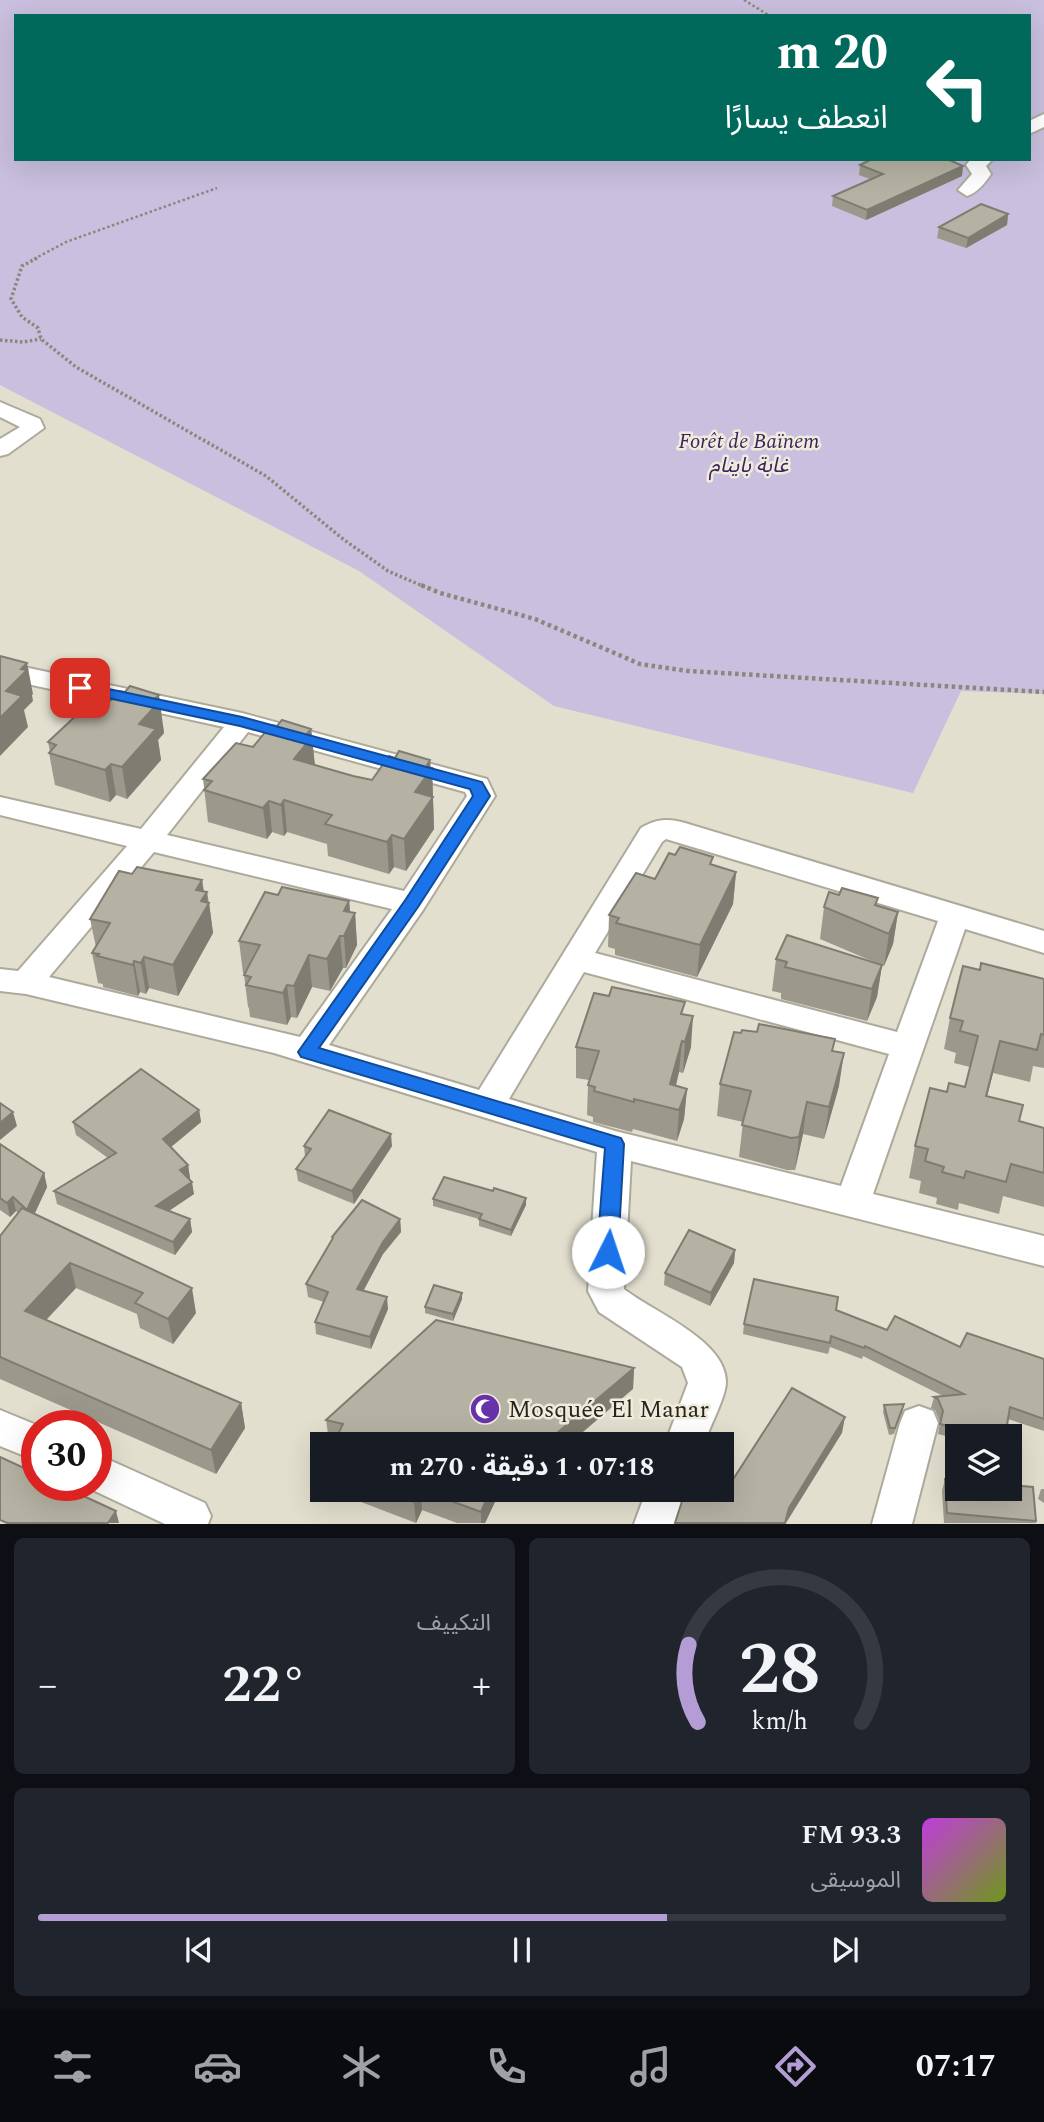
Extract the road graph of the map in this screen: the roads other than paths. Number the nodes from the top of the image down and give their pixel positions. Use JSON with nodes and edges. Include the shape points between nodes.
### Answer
{"nodes":[{"id":1,"x":981,"y":161,"type":"edge"},
{"id":2,"x":967,"y":190,"type":"dead end"},
{"id":3,"x":0,"y":409,"type":"edge"},
{"id":4,"x":0,"y":449,"type":"edge"},
{"id":5,"x":0,"y":670,"type":"edge"},
{"id":6,"x":242,"y":722,"type":"junction"},
{"id":7,"x":0,"y":806,"type":"edge"},
{"id":8,"x":147,"y":841,"type":"junction"},
{"id":9,"x":412,"y":903,"type":"junction"},
{"id":10,"x":955,"y":915,"type":"junction"},
{"id":11,"x":1044,"y":942,"type":"edge"},
{"id":12,"x":576,"y":959,"type":"junction"},
{"id":13,"x":13,"y":982,"type":"edge"},
{"id":14,"x":908,"y":1047,"type":"junction"},
{"id":15,"x":307,"y":1052,"type":"junction"},
{"id":16,"x":487,"y":1106,"type":"junction"},
{"id":17,"x":615,"y":1144,"type":"junction"},
{"id":18,"x":852,"y":1203,"type":"junction"},
{"id":19,"x":1044,"y":1251,"type":"edge"},
{"id":20,"x":919,"y":1423,"type":"dead end"},
{"id":21,"x":0,"y":1427,"type":"edge"},
{"id":22,"x":689,"y":1432,"type":"edge"},
{"id":23,"x":21,"y":1437,"type":"edge"},
{"id":24,"x":112,"y":1479,"type":"edge"},
{"id":25,"x":662,"y":1502,"type":"edge"},
{"id":26,"x":188,"y":1524,"type":"edge"},
{"id":27,"x":654,"y":1524,"type":"edge"},
{"id":28,"x":892,"y":1524,"type":"edge"}],
"edges":[{"from":1,"to":2,"type":"street","via":[[975,165],[982,174]]},
{"from":3,"to":4,"type":"street","via":[[33,428]]},
{"from":5,"to":6,"type":"street"},
{"from":6,"to":8,"type":"street"},
{"from":6,"to":9,"type":"street","via":[[477,786],[481,796]]},
{"from":7,"to":8,"type":"street"},
{"from":8,"to":9,"type":"street"},
{"from":8,"to":13,"type":"street"},
{"from":9,"to":15,"type":"street"},
{"from":10,"to":11,"type":"street"},
{"from":10,"to":12,"type":"street","via":[[661,829],[651,835]]},
{"from":10,"to":14,"type":"street"},
{"from":12,"to":14,"type":"street"},
{"from":12,"to":16,"type":"street"},
{"from":13,"to":15,"type":"street"},
{"from":14,"to":18,"type":"street"},
{"from":15,"to":16,"type":"street"},
{"from":16,"to":17,"type":"street"},
{"from":17,"to":18,"type":"street"},
{"from":17,"to":22,"type":"street","via":[[606,1291],[612,1301],[695,1356],[704,1368],[707,1383]]},
{"from":18,"to":19,"type":"street"},
{"from":20,"to":28,"type":"street"},
{"from":21,"to":23,"type":"street"},
{"from":24,"to":26,"type":"street","via":[[191,1516]]},
{"from":25,"to":27,"type":"street"}]}
